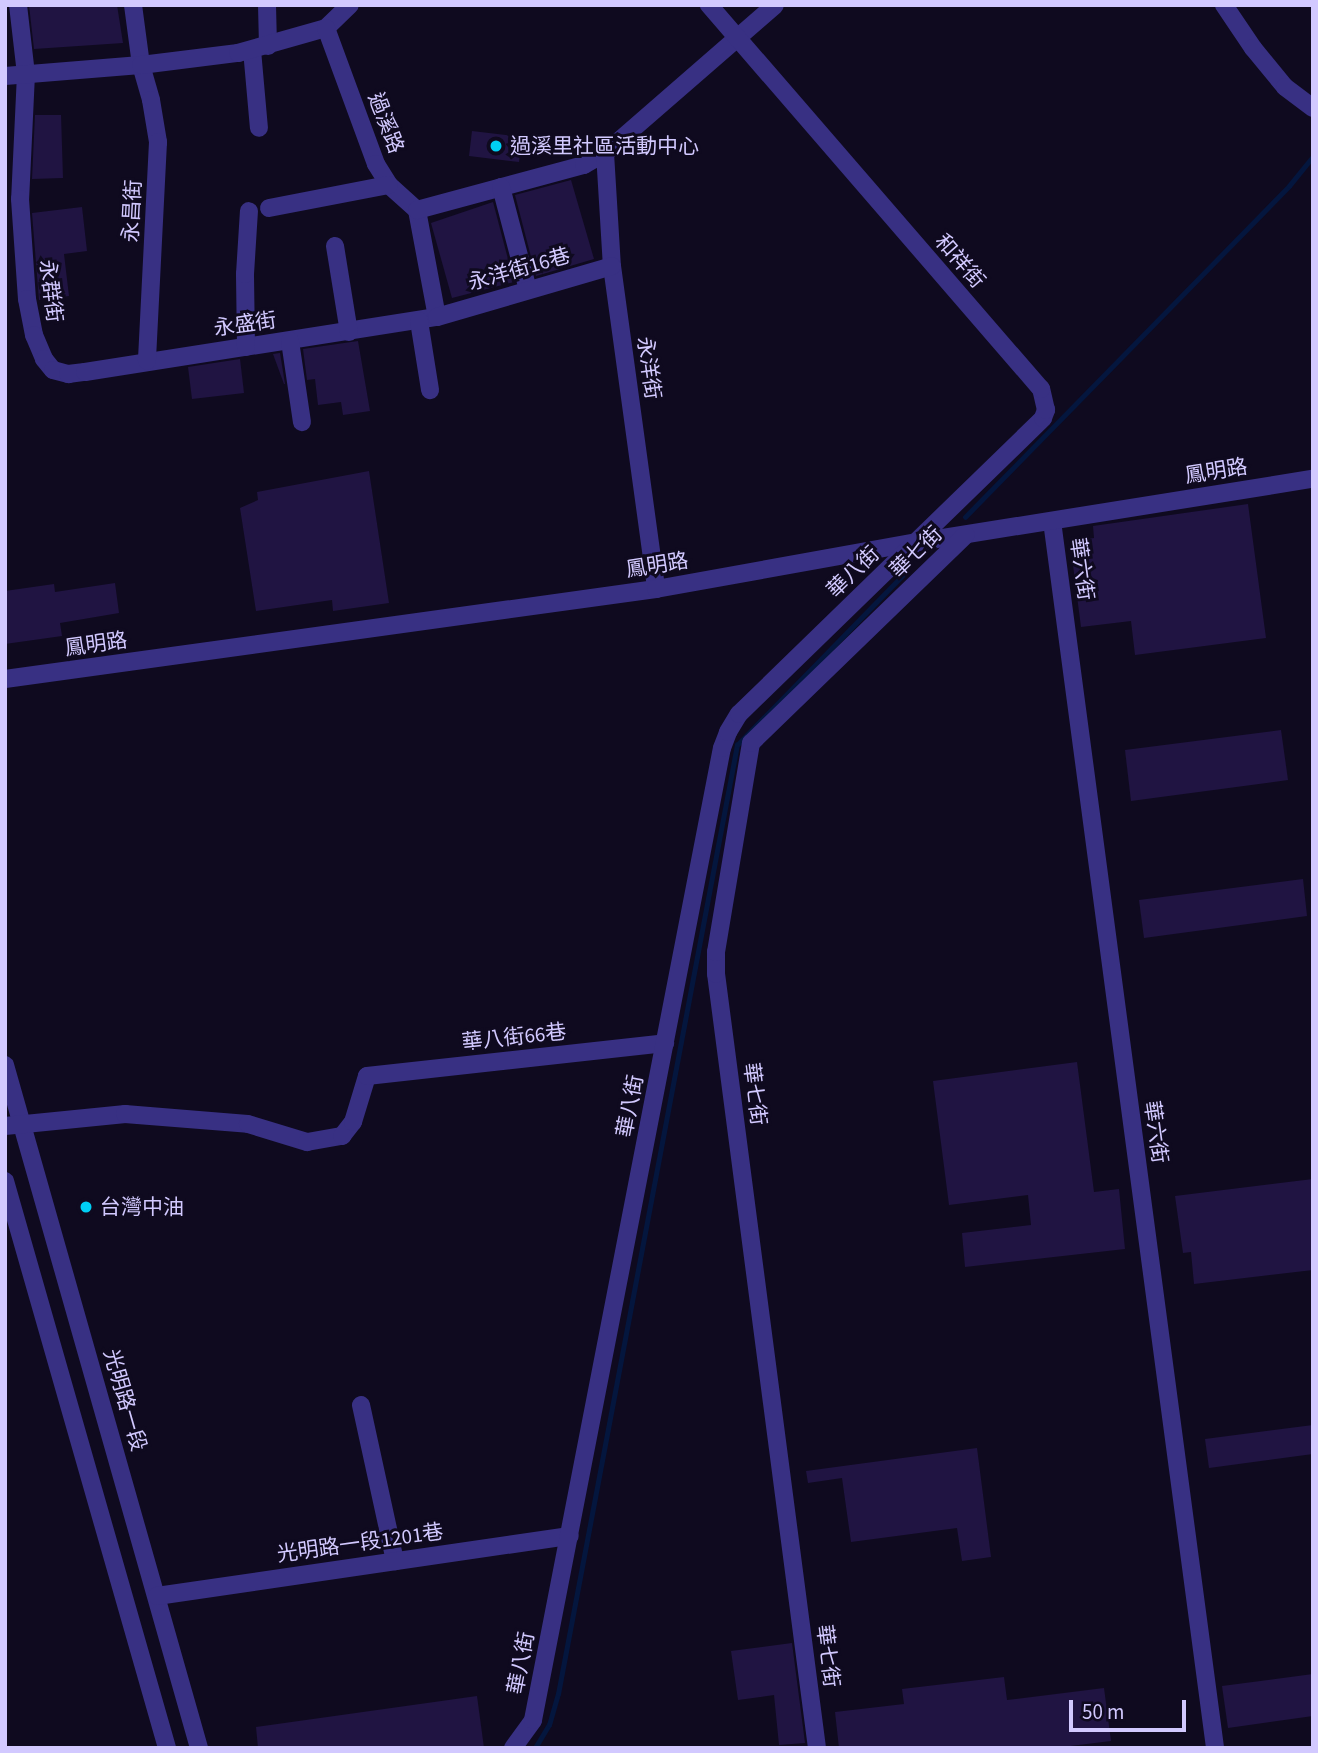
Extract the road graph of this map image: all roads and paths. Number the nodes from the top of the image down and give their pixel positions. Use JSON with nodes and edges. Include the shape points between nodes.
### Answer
{"nodes":[{"id":1,"x":18,"y":5,"type":"edge"},
{"id":2,"x":133,"y":5,"type":"edge"},
{"id":3,"x":267,"y":5,"type":"edge"},
{"id":4,"x":350,"y":5,"type":"edge"},
{"id":5,"x":709,"y":5,"type":"edge"},
{"id":6,"x":775,"y":5,"type":"edge"},
{"id":7,"x":1224,"y":5,"type":"edge"},
{"id":8,"x":326,"y":28,"type":"junction"},
{"id":9,"x":737,"y":39,"type":"junction"},
{"id":10,"x":260,"y":48,"type":"junction"},
{"id":11,"x":141,"y":65,"type":"junction"},
{"id":12,"x":26,"y":74,"type":"junction"},
{"id":13,"x":5,"y":76,"type":"edge"},
{"id":14,"x":1313,"y":108,"type":"edge"},
{"id":15,"x":259,"y":128,"type":"dead end"},
{"id":16,"x":605,"y":153,"type":"junction"},
{"id":17,"x":389,"y":185,"type":"junction"},
{"id":18,"x":500,"y":187,"type":"junction"},
{"id":19,"x":12,"y":198,"type":"edge"},
{"id":20,"x":270,"y":208,"type":"dead end"},
{"id":21,"x":416,"y":210,"type":"junction"},
{"id":22,"x":249,"y":211,"type":"dead end"},
{"id":23,"x":335,"y":246,"type":"dead end"},
{"id":24,"x":612,"y":266,"type":"junction"},
{"id":25,"x":528,"y":290,"type":"junction"},
{"id":26,"x":437,"y":317,"type":"junction"},
{"id":27,"x":419,"y":321,"type":"junction"},
{"id":28,"x":349,"y":332,"type":"junction"},
{"id":29,"x":290,"y":341,"type":"junction"},
{"id":30,"x":246,"y":347,"type":"junction"},
{"id":31,"x":148,"y":360,"type":"junction"},
{"id":32,"x":430,"y":390,"type":"dead end"},
{"id":33,"x":302,"y":422,"type":"dead end"},
{"id":34,"x":1313,"y":479,"type":"edge"},
{"id":35,"x":1052,"y":521,"type":"junction"},
{"id":36,"x":966,"y":535,"type":"junction"},
{"id":37,"x":918,"y":542,"type":"junction"},
{"id":38,"x":656,"y":589,"type":"junction"},
{"id":39,"x":5,"y":679,"type":"edge"},
{"id":40,"x":665,"y":1043,"type":"junction"},
{"id":41,"x":5,"y":1065,"type":"edge"},
{"id":42,"x":14,"y":1126,"type":"edge"},
{"id":43,"x":5,"y":1181,"type":"edge"},
{"id":44,"x":69,"y":1290,"type":"junction"},
{"id":45,"x":39,"y":1300,"type":"junction"},
{"id":46,"x":361,"y":1405,"type":"dead end"},
{"id":47,"x":570,"y":1535,"type":"junction"},
{"id":48,"x":395,"y":1561,"type":"junction"},
{"id":49,"x":157,"y":1596,"type":"junction"},
{"id":50,"x":167,"y":1748,"type":"edge"},
{"id":51,"x":199,"y":1748,"type":"edge"},
{"id":52,"x":513,"y":1748,"type":"edge"},
{"id":53,"x":817,"y":1748,"type":"edge"},
{"id":54,"x":1215,"y":1748,"type":"edge"}],
"edges":[{"from":1,"to":12,"type":"street","name":"永群街"},
{"from":2,"to":11,"type":"street","name":"永昌街"},
{"from":3,"to":10,"type":"street"},
{"from":4,"to":8,"type":"street"},
{"from":5,"to":9,"type":"street","name":"和祥街"},
{"from":6,"to":9,"type":"street"},
{"from":7,"to":14,"type":"street","via":[[1285,86]]},
{"from":8,"to":10,"type":"street"},
{"from":8,"to":17,"type":"street","name":"過溪路","via":[[376,164]]},
{"from":9,"to":16,"type":"street"},
{"from":9,"to":37,"type":"street","name":"和祥街","via":[[1041,389],[1046,401],[1043,418]]},
{"from":10,"to":11,"type":"street"},
{"from":10,"to":15,"type":"street"},
{"from":11,"to":12,"type":"street"},
{"from":11,"to":31,"type":"street","name":"永昌街","via":[[158,142]]},
{"from":12,"to":13,"type":"street"},
{"from":12,"to":19,"type":"street","name":"永群街"},
{"from":16,"to":18,"type":"street","via":[[584,164]]},
{"from":16,"to":24,"type":"street","name":"永洋街"},
{"from":17,"to":20,"type":"street"},
{"from":17,"to":21,"type":"street","name":"過溪路"},
{"from":18,"to":21,"type":"street"},
{"from":18,"to":25,"type":"street"},
{"from":19,"to":31,"type":"street","name":"永群街","via":[[34,335],[53,370],[68,374]]},
{"from":21,"to":26,"type":"street"},
{"from":22,"to":30,"type":"street"},
{"from":23,"to":28,"type":"street"},
{"from":24,"to":25,"type":"street","name":"永洋街16巷"},
{"from":24,"to":38,"type":"street","name":"永洋街"},
{"from":25,"to":26,"type":"street","name":"永洋街16巷"},
{"from":26,"to":27,"type":"street","name":"永盛街"},
{"from":27,"to":28,"type":"street","name":"永盛街"},
{"from":27,"to":32,"type":"street"},
{"from":28,"to":29,"type":"street","name":"永盛街"},
{"from":29,"to":30,"type":"street","name":"永盛街"},
{"from":29,"to":33,"type":"street"},
{"from":30,"to":31,"type":"street","name":"永盛街"},
{"from":34,"to":35,"type":"street","name":"鳳明路"},
{"from":35,"to":36,"type":"street","name":"鳳明路"},
{"from":35,"to":54,"type":"street","name":"華六街"},
{"from":36,"to":37,"type":"street","name":"鳳明路"},
{"from":36,"to":53,"type":"street","name":"華七街","via":[[751,743],[716,952]]},
{"from":37,"to":38,"type":"street","name":"鳳明路"},
{"from":37,"to":40,"type":"street","name":"華八街","via":[[739,714],[728,732]]},
{"from":38,"to":39,"type":"street","name":"鳳明路"},
{"from":40,"to":42,"type":"street","name":"華八街66巷","via":[[367,1076],[353,1122],[342,1136],[307,1142],[248,1124],[125,1114]]},
{"from":40,"to":47,"type":"street","name":"華八街"},
{"from":41,"to":42,"type":"street","name":"光明路一段"},
{"from":42,"to":44,"type":"street","name":"光明路一段"},
{"from":43,"to":45,"type":"street"},
{"from":44,"to":45,"type":"street"},
{"from":44,"to":49,"type":"street","name":"光明路一段"},
{"from":45,"to":50,"type":"street"},
{"from":46,"to":48,"type":"street"},
{"from":47,"to":48,"type":"street","name":"光明路一段1201巷"},
{"from":47,"to":52,"type":"street","name":"華八街","via":[[533,1720]]},
{"from":48,"to":49,"type":"street","name":"光明路一段1201巷"},
{"from":49,"to":51,"type":"street","name":"光明路一段"}]}
